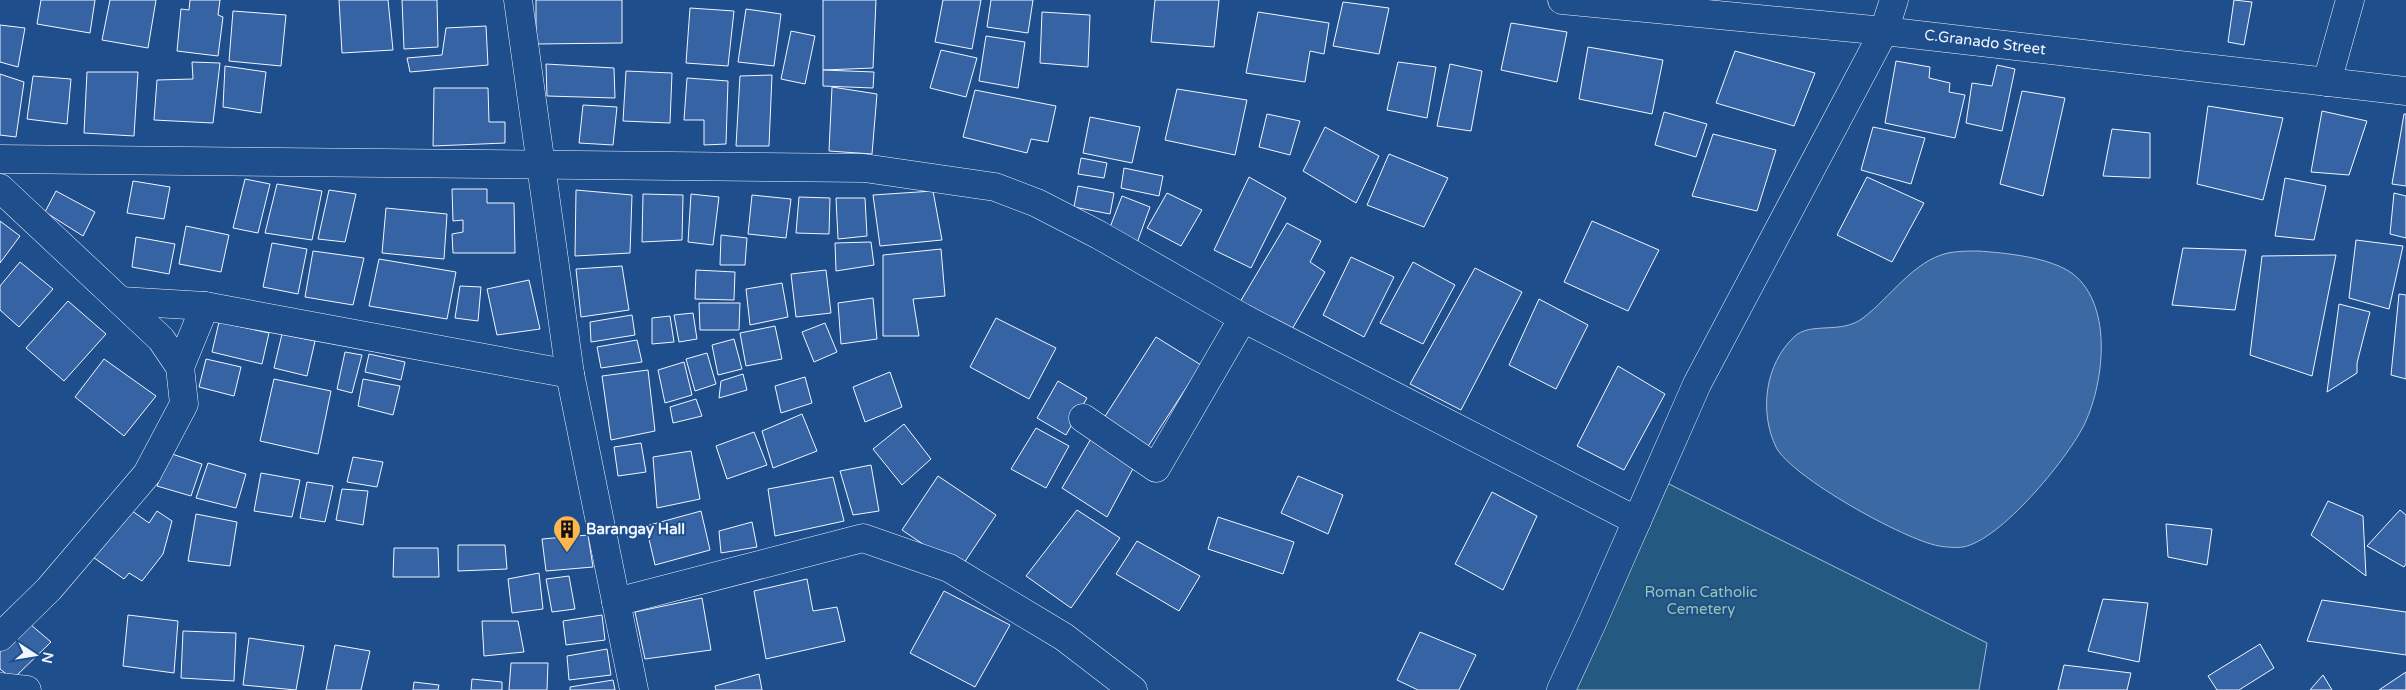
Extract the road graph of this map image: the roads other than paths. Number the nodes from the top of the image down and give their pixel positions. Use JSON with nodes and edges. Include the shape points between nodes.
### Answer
{"nodes":[{"id":1,"x":518,"y":0,"type":"edge"},
{"id":2,"x":1562,"y":0,"type":"edge"},
{"id":3,"x":1894,"y":0,"type":"edge"},
{"id":4,"x":2350,"y":0,"type":"edge"},
{"id":5,"x":1884,"y":31,"type":"junction"},
{"id":6,"x":2327,"y":82,"type":"junction"},
{"id":7,"x":2406,"y":91,"type":"edge"},
{"id":8,"x":0,"y":160,"type":"edge"},
{"id":9,"x":541,"y":166,"type":"junction"},
{"id":10,"x":0,"y":188,"type":"edge"},
{"id":11,"x":121,"y":301,"type":"junction"},
{"id":12,"x":205,"y":306,"type":"junction"},
{"id":13,"x":1243,"y":318,"type":"junction"},
{"id":14,"x":180,"y":367,"type":"junction"},
{"id":15,"x":570,"y":374,"type":"junction"},
{"id":16,"x":1083,"y":418,"type":"dead end"},
{"id":17,"x":1637,"y":521,"type":"junction"},
{"id":18,"x":616,"y":602,"type":"junction"},
{"id":19,"x":0,"y":637,"type":"edge"},
{"id":20,"x":0,"y":687,"type":"edge"},
{"id":21,"x":27,"y":690,"type":"edge"},
{"id":22,"x":634,"y":690,"type":"edge"},
{"id":23,"x":1132,"y":690,"type":"edge"},
{"id":24,"x":1561,"y":690,"type":"edge"}],
"edges":[{"from":1,"to":9,"type":"street"},
{"from":2,"to":5,"type":"street","name":"C.Granado Street"},
{"from":3,"to":5,"type":"street"},
{"from":4,"to":6,"type":"street"},
{"from":5,"to":6,"type":"street","name":"C.Granado Street"},
{"from":5,"to":17,"type":"street","via":[[1697,384]]},
{"from":6,"to":7,"type":"street","name":"C.Granado Street"},
{"from":8,"to":9,"type":"street"},
{"from":9,"to":13,"type":"street","via":[[864,168],[995,188],[1037,203],[1099,235]]},
{"from":9,"to":15,"type":"street"},
{"from":10,"to":11,"type":"street"},
{"from":11,"to":12,"type":"street"},
{"from":11,"to":14,"type":"street","via":[[161,339]]},
{"from":12,"to":14,"type":"street"},
{"from":12,"to":15,"type":"street"},
{"from":13,"to":16,"type":"street","via":[[1156,468]]},
{"from":13,"to":17,"type":"street"},
{"from":14,"to":19,"type":"street","via":[[184,404],[147,474],[49,589]]},
{"from":15,"to":18,"type":"street"},
{"from":17,"to":24,"type":"street"},
{"from":18,"to":22,"type":"street"},
{"from":18,"to":23,"type":"street","via":[[863,538],[949,568],[1064,638]]},
{"from":20,"to":21,"type":"street"}]}
